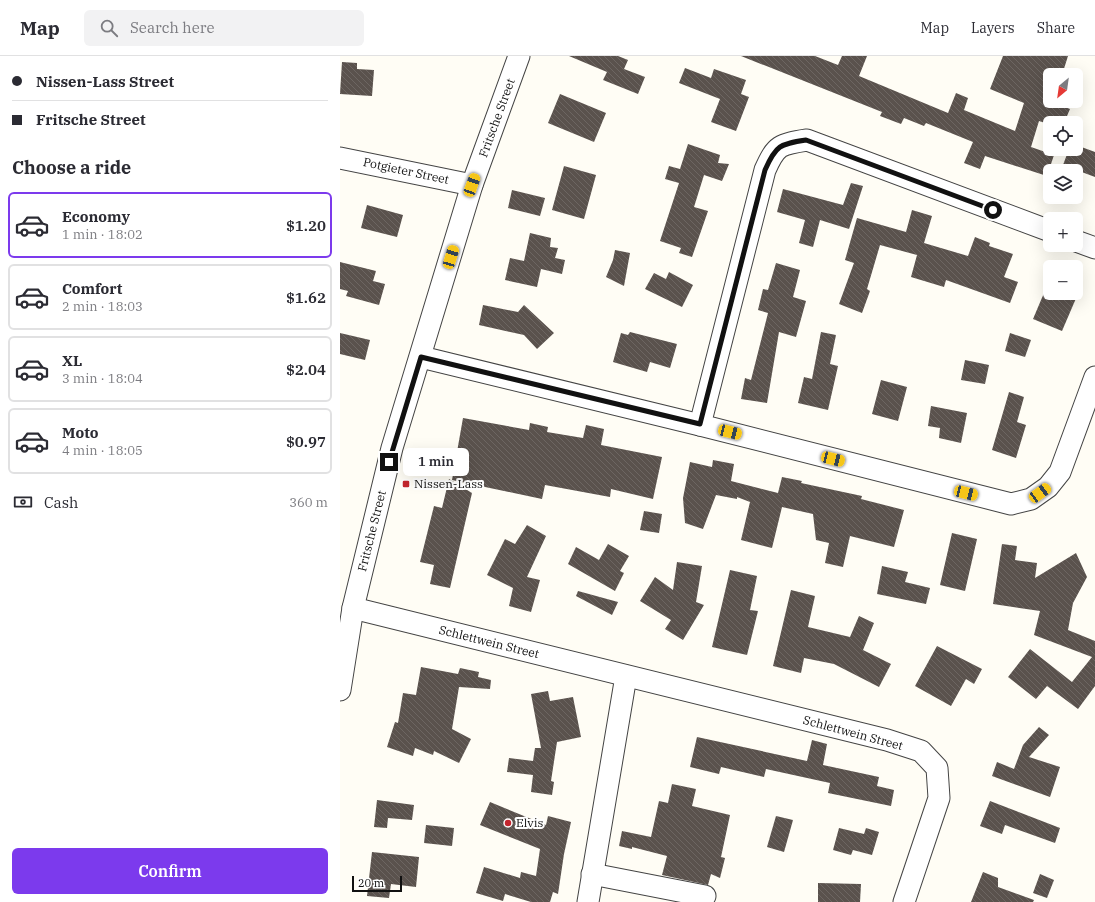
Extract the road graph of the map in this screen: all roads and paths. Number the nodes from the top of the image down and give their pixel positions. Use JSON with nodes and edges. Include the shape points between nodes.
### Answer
{"nodes":[{"id":1,"x":520,"y":56,"type":"edge"},
{"id":2,"x":340,"y":158,"type":"edge"},
{"id":3,"x":472,"y":185,"type":"junction"},
{"id":4,"x":1043,"y":228,"type":"edge"},
{"id":5,"x":1083,"y":244,"type":"edge"},
{"id":6,"x":1095,"y":248,"type":"edge"},
{"id":7,"x":421,"y":357,"type":"junction"},
{"id":8,"x":1095,"y":377,"type":"edge"},
{"id":9,"x":700,"y":424,"type":"junction"},
{"id":10,"x":353,"y":608,"type":"junction"},
{"id":11,"x":626,"y":676,"type":"junction"},
{"id":12,"x":340,"y":690,"type":"edge"},
{"id":13,"x":592,"y":874,"type":"junction"},
{"id":14,"x":705,"y":896,"type":"dead end"},
{"id":15,"x":588,"y":902,"type":"edge"},
{"id":16,"x":904,"y":902,"type":"edge"}],
"edges":[{"from":1,"to":3,"type":"street","name":"Fritsche Street"},
{"from":2,"to":3,"type":"street","name":"Potgieter Street"},
{"from":3,"to":7,"type":"street","name":"Fritsche Street"},
{"from":4,"to":9,"type":"street","via":[[806,140],[788,143],[774,151],[765,170]]},
{"from":5,"to":6,"type":"street"},
{"from":7,"to":9,"type":"street"},
{"from":7,"to":10,"type":"street","name":"Fritsche Street","via":[[392,448]]},
{"from":8,"to":9,"type":"street","via":[[1060,472],[1048,487],[1032,499],[1011,504]]},
{"from":10,"to":11,"type":"street","name":"Schlettwein Street"},
{"from":10,"to":12,"type":"street","name":"Fritsche Street"},
{"from":11,"to":13,"type":"street"},
{"from":11,"to":16,"type":"street","name":"Schlettwein Street","via":[[887,740],[922,751],[937,768],[939,798]]},
{"from":13,"to":14,"type":"street"},
{"from":13,"to":15,"type":"street"}]}
